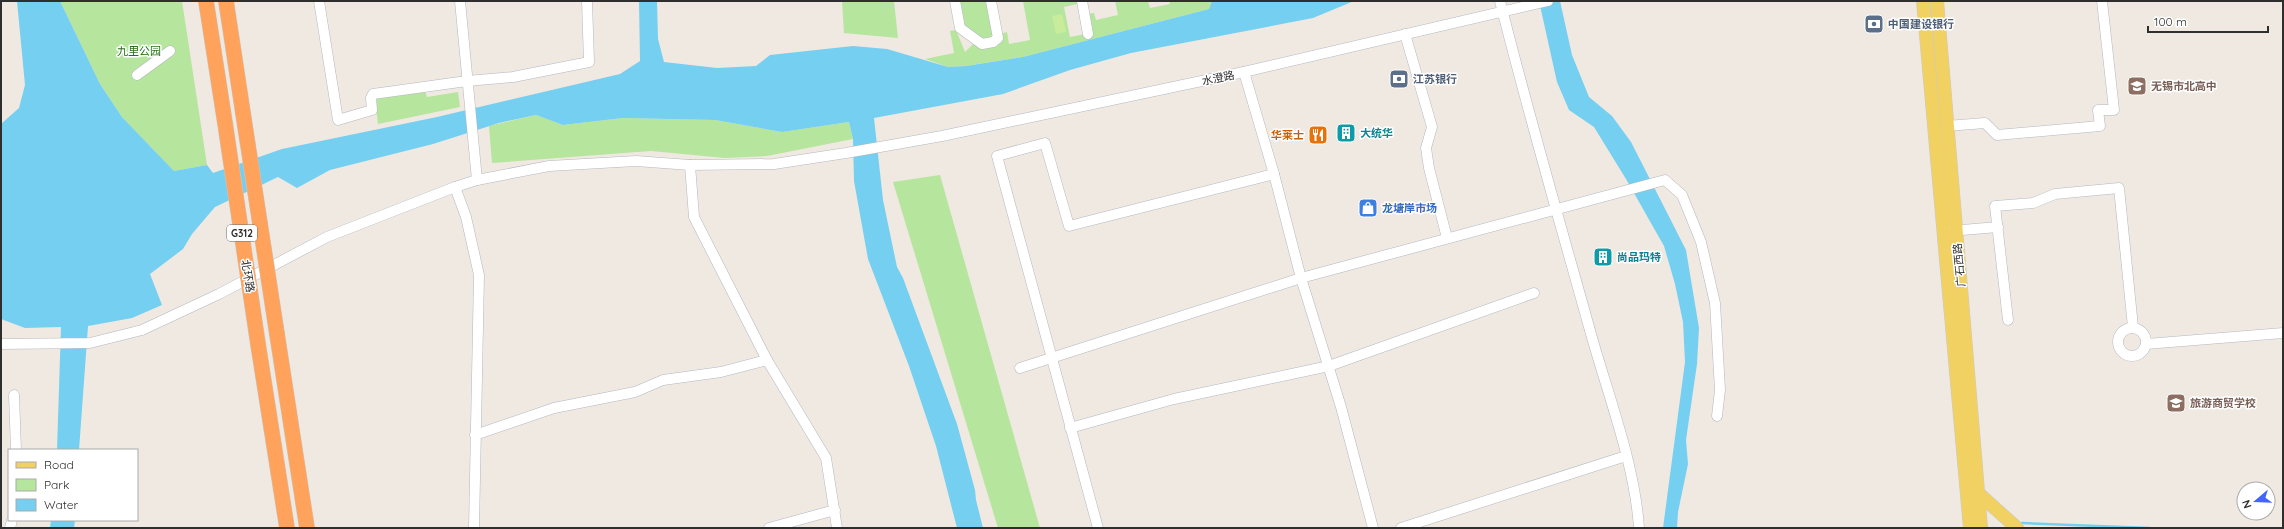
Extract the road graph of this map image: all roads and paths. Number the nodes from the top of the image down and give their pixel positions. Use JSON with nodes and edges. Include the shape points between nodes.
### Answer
{"nodes":[{"id":1,"x":226,"y":1,"type":"edge"},
{"id":2,"x":319,"y":1,"type":"edge"},
{"id":3,"x":460,"y":1,"type":"edge"},
{"id":4,"x":587,"y":1,"type":"edge"},
{"id":5,"x":955,"y":1,"type":"edge"},
{"id":6,"x":991,"y":1,"type":"edge"},
{"id":7,"x":1082,"y":1,"type":"edge"},
{"id":8,"x":1548,"y":1,"type":"edge"},
{"id":9,"x":1923,"y":1,"type":"edge"},
{"id":10,"x":1936,"y":1,"type":"edge"},
{"id":11,"x":2102,"y":1,"type":"edge"},
{"id":12,"x":206,"y":5,"type":"edge"},
{"id":13,"x":1501,"y":6,"type":"edge"},
{"id":14,"x":1088,"y":34,"type":"dead end"},
{"id":15,"x":1404,"y":34,"type":"junction"},
{"id":16,"x":170,"y":50,"type":"dead end"},
{"id":17,"x":1244,"y":72,"type":"junction"},
{"id":18,"x":137,"y":75,"type":"dead end"},
{"id":19,"x":468,"y":81,"type":"junction"},
{"id":20,"x":1946,"y":126,"type":"junction"},
{"id":21,"x":690,"y":165,"type":"junction"},
{"id":22,"x":1274,"y":174,"type":"junction"},
{"id":23,"x":477,"y":180,"type":"junction"},
{"id":24,"x":455,"y":186,"type":"junction"},
{"id":25,"x":1555,"y":208,"type":"junction"},
{"id":26,"x":1998,"y":227,"type":"junction"},
{"id":27,"x":1949,"y":231,"type":"junction"},
{"id":28,"x":1447,"y":238,"type":"junction"},
{"id":29,"x":1301,"y":278,"type":"junction"},
{"id":30,"x":1534,"y":293,"type":"dead end"},
{"id":31,"x":2008,"y":320,"type":"dead end"},
{"id":32,"x":2133,"y":327,"type":"junction"},
{"id":33,"x":2283,"y":333,"type":"edge"},
{"id":34,"x":1,"y":344,"type":"edge"},
{"id":35,"x":2146,"y":344,"type":"junction"},
{"id":36,"x":1051,"y":358,"type":"junction"},
{"id":37,"x":767,"y":360,"type":"junction"},
{"id":38,"x":1329,"y":366,"type":"junction"},
{"id":39,"x":1020,"y":368,"type":"dead end"},
{"id":40,"x":14,"y":395,"type":"dead end"},
{"id":41,"x":1717,"y":416,"type":"dead end"},
{"id":42,"x":1070,"y":428,"type":"junction"},
{"id":43,"x":475,"y":435,"type":"junction"},
{"id":44,"x":16,"y":449,"type":"edge"},
{"id":45,"x":1626,"y":456,"type":"junction"},
{"id":46,"x":1978,"y":493,"type":"junction"},
{"id":47,"x":835,"y":510,"type":"junction"},
{"id":48,"x":287,"y":528,"type":"edge"},
{"id":49,"x":307,"y":528,"type":"edge"},
{"id":50,"x":474,"y":528,"type":"edge"},
{"id":51,"x":769,"y":528,"type":"edge"},
{"id":52,"x":837,"y":528,"type":"edge"},
{"id":53,"x":1098,"y":528,"type":"edge"},
{"id":54,"x":1373,"y":528,"type":"edge"},
{"id":55,"x":1401,"y":528,"type":"edge"},
{"id":56,"x":1639,"y":528,"type":"edge"},
{"id":57,"x":1970,"y":528,"type":"edge"},
{"id":58,"x":1981,"y":528,"type":"edge"},
{"id":59,"x":2017,"y":528,"type":"edge"}],
"edges":[{"from":1,"to":49,"type":"highway","name":"北环路","number":"G312","bridge":true},
{"from":2,"to":19,"type":"street","via":[[338,120],[372,110],[370,98],[373,94]]},
{"from":3,"to":19,"type":"street"},
{"from":4,"to":19,"type":"street","via":[[589,62],[513,77]]},
{"from":5,"to":6,"type":"street","via":[[960,28],[982,44],[994,42],[998,38]]},
{"from":7,"to":14,"type":"street"},
{"from":8,"to":13,"type":"street","name":"水澄路"},
{"from":9,"to":27,"type":"main road"},
{"from":10,"to":20,"type":"main road","name":"广石西路"},
{"from":11,"to":20,"type":"street","via":[[2114,110],[2098,110],[2100,126],[1997,135],[1985,123]]},
{"from":12,"to":48,"type":"highway","name":"北环路","number":"G312","bridge":true},
{"from":13,"to":15,"type":"street","name":"水澄路"},
{"from":13,"to":25,"type":"street"},
{"from":15,"to":17,"type":"street","name":"水澄路"},
{"from":15,"to":28,"type":"street","via":[[1432,126],[1426,148]]},
{"from":16,"to":18,"type":"street"},
{"from":17,"to":21,"type":"street","name":"水澄路","via":[[846,153],[774,164]]},
{"from":17,"to":22,"type":"street"},
{"from":19,"to":23,"type":"street"},
{"from":20,"to":27,"type":"main road","name":"广石西路"},
{"from":21,"to":23,"type":"street","name":"水澄路","via":[[636,161],[549,166]]},
{"from":21,"to":37,"type":"street","via":[[694,217]]},
{"from":22,"to":29,"type":"street"},
{"from":22,"to":36,"type":"street","via":[[1069,226],[1045,143],[997,156]]},
{"from":23,"to":24,"type":"street","name":"水澄路"},
{"from":24,"to":34,"type":"street","name":"水澄路","via":[[327,237],[219,294],[142,330],[90,343]]},
{"from":24,"to":43,"type":"street","via":[[466,217],[480,275]]},
{"from":25,"to":28,"type":"street"},
{"from":25,"to":41,"type":"street","via":[[1665,180],[1682,194],[1701,242],[1715,303],[1720,390]]},
{"from":25,"to":45,"type":"street"},
{"from":26,"to":27,"type":"street"},
{"from":26,"to":31,"type":"street"},
{"from":26,"to":32,"type":"street","via":[[1995,206],[2033,203],[2055,194],[2119,188]]},
{"from":27,"to":46,"type":"main road","name":"广石西路"},
{"from":27,"to":57,"type":"main road"},
{"from":28,"to":29,"type":"street"},
{"from":29,"to":36,"type":"street"},
{"from":29,"to":38,"type":"street"},
{"from":30,"to":38,"type":"street"},
{"from":32,"to":35,"type":"street","via":[[2142,331]]},
{"from":32,"to":35,"type":"street","via":[[2124,330],[2118,337],[2121,350],[2128,356],[2138,355]]},
{"from":33,"to":35,"type":"street"},
{"from":36,"to":39,"type":"street"},
{"from":36,"to":42,"type":"street"},
{"from":37,"to":43,"type":"street","via":[[721,372],[663,380],[635,392],[554,408]]},
{"from":37,"to":47,"type":"street","via":[[826,458]]},
{"from":38,"to":42,"type":"street","via":[[1174,399]]},
{"from":38,"to":54,"type":"street"},
{"from":40,"to":44,"type":"street"},
{"from":42,"to":53,"type":"street"},
{"from":43,"to":50,"type":"street"},
{"from":45,"to":55,"type":"street"},
{"from":45,"to":56,"type":"street","via":[[1638,506]]},
{"from":46,"to":58,"type":"main road","name":"广石西路"},
{"from":46,"to":59,"type":"main road"},
{"from":47,"to":51,"type":"street"},
{"from":47,"to":52,"type":"street"}]}
